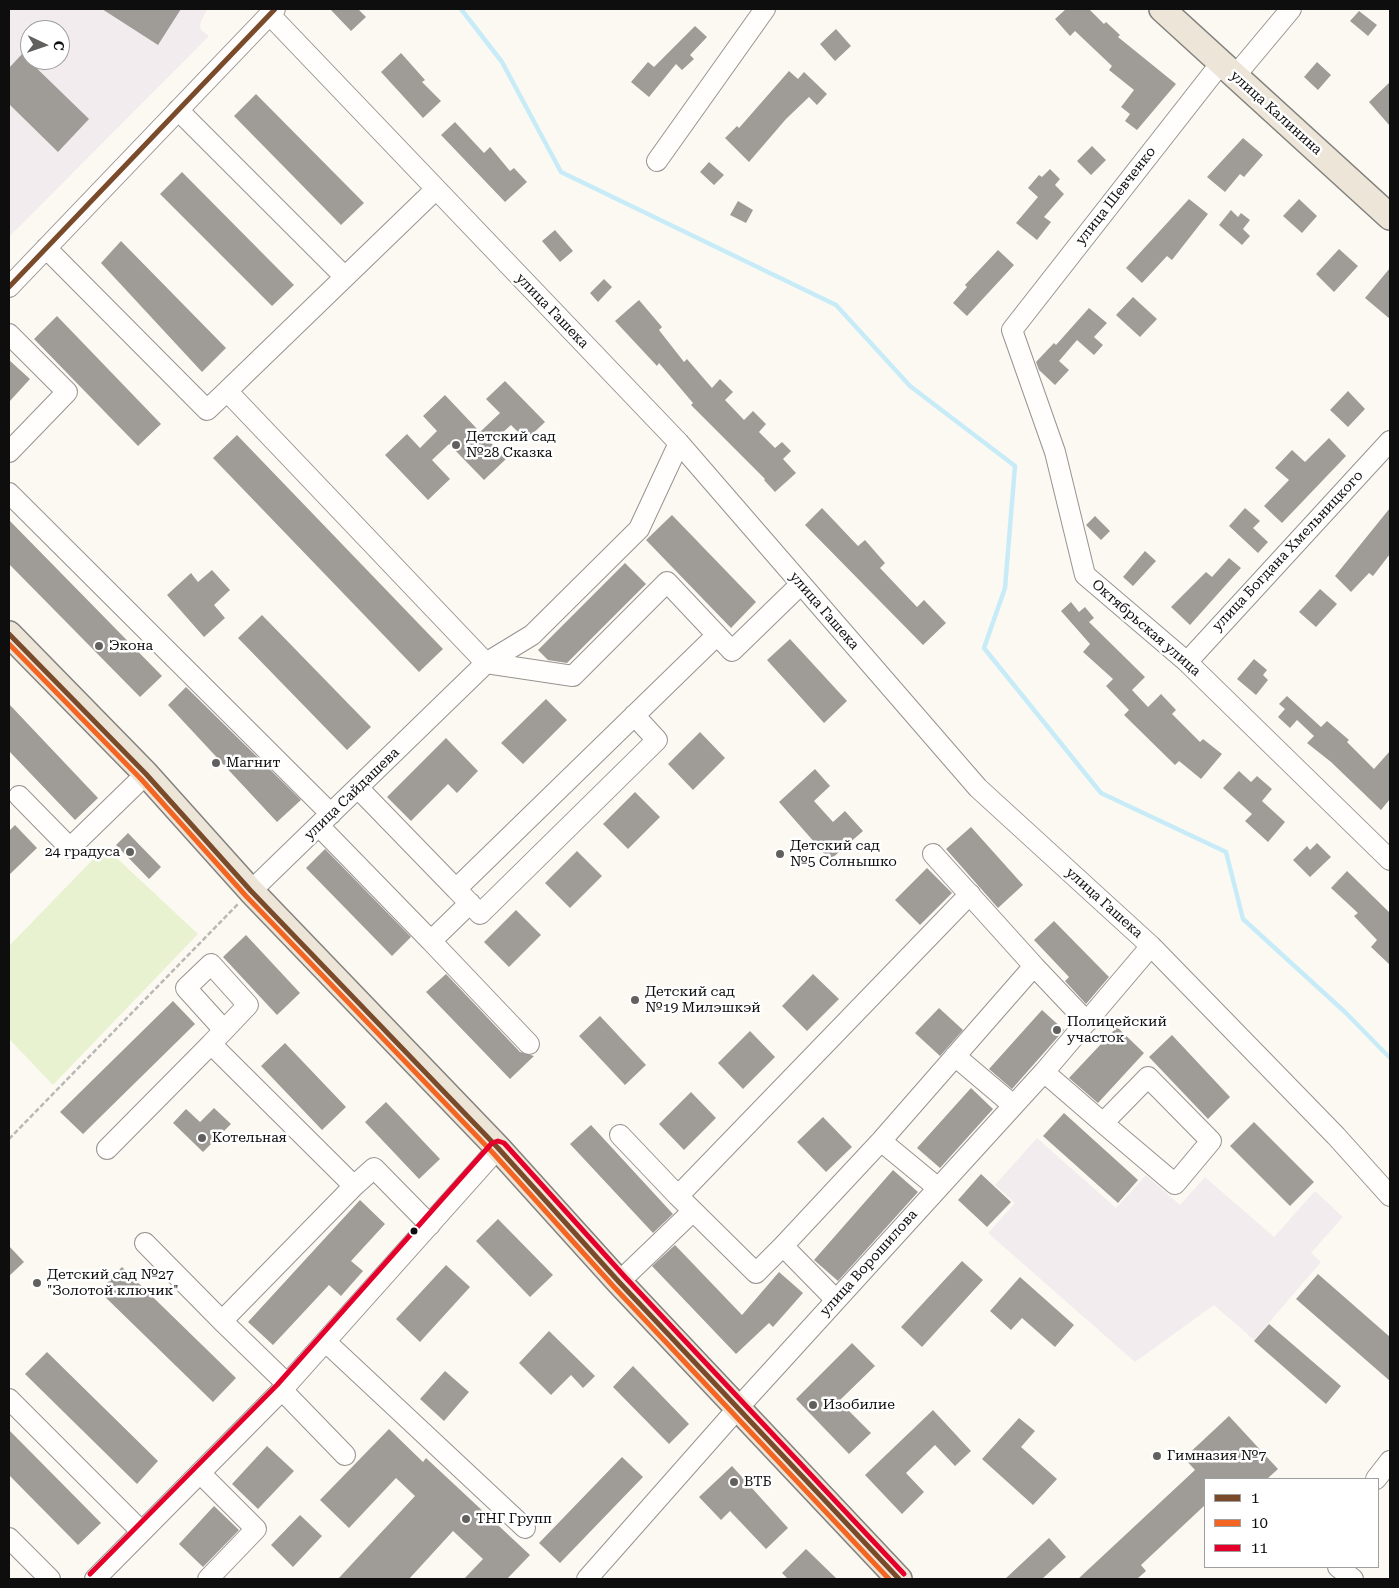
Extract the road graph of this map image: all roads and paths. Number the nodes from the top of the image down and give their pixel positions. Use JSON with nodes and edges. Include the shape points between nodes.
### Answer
{"nodes":[{"id":1,"x":765,"y":9,"type":"edge"},
{"id":2,"x":1162,"y":9,"type":"edge"},
{"id":3,"x":1291,"y":9,"type":"edge"},
{"id":4,"x":273,"y":12,"type":"edge"},
{"id":5,"x":1228,"y":69,"type":"junction"},
{"id":6,"x":178,"y":110,"type":"junction"},
{"id":7,"x":657,"y":161,"type":"dead end"},
{"id":8,"x":435,"y":190,"type":"junction"},
{"id":9,"x":1390,"y":216,"type":"edge"},
{"id":10,"x":46,"y":248,"type":"junction"},
{"id":11,"x":345,"y":277,"type":"junction"},
{"id":12,"x":9,"y":287,"type":"edge"},
{"id":13,"x":1012,"y":330,"type":"joint"},
{"id":14,"x":9,"y":334,"type":"edge"},
{"id":15,"x":227,"y":391,"type":"junction"},
{"id":16,"x":1390,"y":441,"type":"edge"},
{"id":17,"x":679,"y":443,"type":"junction"},
{"id":18,"x":9,"y":452,"type":"edge"},
{"id":19,"x":9,"y":493,"type":"edge"},
{"id":20,"x":801,"y":584,"type":"junction"},
{"id":21,"x":9,"y":634,"type":"edge"},
{"id":22,"x":717,"y":635,"type":"junction"},
{"id":23,"x":1187,"y":662,"type":"junction"},
{"id":24,"x":486,"y":663,"type":"junction"},
{"id":25,"x":634,"y":715,"type":"junction"},
{"id":26,"x":146,"y":774,"type":"junction"},
{"id":27,"x":358,"y":788,"type":"junction"},
{"id":28,"x":12,"y":796,"type":"edge"},
{"id":29,"x":325,"y":820,"type":"junction"},
{"id":30,"x":933,"y":854,"type":"dead end"},
{"id":31,"x":1390,"y":860,"type":"edge"},
{"id":32,"x":456,"y":889,"type":"junction"},
{"id":33,"x":251,"y":891,"type":"junction"},
{"id":34,"x":970,"y":894,"type":"junction"},
{"id":35,"x":470,"y":903,"type":"junction"},
{"id":36,"x":431,"y":942,"type":"junction"},
{"id":37,"x":1151,"y":946,"type":"junction"},
{"id":38,"x":1034,"y":966,"type":"junction"},
{"id":39,"x":1087,"y":1022,"type":"junction"},
{"id":40,"x":529,"y":1044,"type":"dead end"},
{"id":41,"x":955,"y":1056,"type":"junction"},
{"id":42,"x":1044,"y":1072,"type":"junction"},
{"id":43,"x":1013,"y":1105,"type":"junction"},
{"id":44,"x":1103,"y":1123,"type":"junction"},
{"id":45,"x":620,"y":1135,"type":"dead end"},
{"id":46,"x":9,"y":1139,"type":"edge"},
{"id":47,"x":880,"y":1141,"type":"junction"},
{"id":48,"x":498,"y":1148,"type":"junction"},
{"id":49,"x":107,"y":1149,"type":"dead end"},
{"id":50,"x":354,"y":1186,"type":"junction"},
{"id":51,"x":938,"y":1188,"type":"junction"},
{"id":52,"x":678,"y":1196,"type":"junction"},
{"id":53,"x":1390,"y":1196,"type":"edge"},
{"id":54,"x":693,"y":1212,"type":"junction"},
{"id":55,"x":430,"y":1226,"type":"junction"},
{"id":56,"x":145,"y":1243,"type":"dead end"},
{"id":57,"x":783,"y":1246,"type":"junction"},
{"id":58,"x":619,"y":1282,"type":"junction"},
{"id":59,"x":836,"y":1300,"type":"junction"},
{"id":60,"x":222,"y":1321,"type":"junction"},
{"id":61,"x":326,"y":1342,"type":"junction"},
{"id":62,"x":284,"y":1387,"type":"junction"},
{"id":63,"x":9,"y":1398,"type":"edge"},
{"id":64,"x":738,"y":1408,"type":"junction"},
{"id":65,"x":345,"y":1455,"type":"dead end"},
{"id":66,"x":1390,"y":1461,"type":"edge"},
{"id":67,"x":200,"y":1474,"type":"junction"},
{"id":68,"x":1377,"y":1478,"type":"edge"},
{"id":69,"x":525,"y":1528,"type":"dead end"},
{"id":70,"x":141,"y":1531,"type":"junction"},
{"id":71,"x":9,"y":1538,"type":"edge"},
{"id":72,"x":1339,"y":1568,"type":"edge"},
{"id":73,"x":50,"y":1579,"type":"edge"},
{"id":74,"x":95,"y":1579,"type":"edge"},
{"id":75,"x":208,"y":1579,"type":"edge"},
{"id":76,"x":587,"y":1579,"type":"edge"},
{"id":77,"x":899,"y":1579,"type":"edge"},
{"id":78,"x":1353,"y":1579,"type":"edge"}],
"edges":[{"from":1,"to":7,"type":"street"},
{"from":2,"to":5,"type":"main road","name":"улица Калинина"},
{"from":3,"to":5,"type":"street","name":"улица Шевченко"},
{"from":4,"to":6,"type":"street"},
{"from":4,"to":8,"type":"street","name":"улица Гашека"},
{"from":5,"to":9,"type":"main road","name":"улица Калинина"},
{"from":5,"to":13,"type":"street","name":"улица Шевченко"},
{"from":6,"to":10,"type":"street"},
{"from":6,"to":11,"type":"street"},
{"from":8,"to":11,"type":"street"},
{"from":8,"to":17,"type":"street","name":"улица Гашека"},
{"from":10,"to":12,"type":"street"},
{"from":10,"to":15,"type":"street","via":[[207,410]]},
{"from":11,"to":15,"type":"street"},
{"from":13,"to":23,"type":"street","name":"Октябрьская улица","via":[[1055,452],[1084,574]]},
{"from":14,"to":18,"type":"street","via":[[67,392]]},
{"from":15,"to":24,"type":"street"},
{"from":16,"to":23,"type":"street","name":"улица Богдана Хмельницкого"},
{"from":17,"to":20,"type":"street","name":"улица Гашека"},
{"from":17,"to":24,"type":"street","name":"улица Сайдашева","via":[[639,529],[532,635]]},
{"from":19,"to":29,"type":"street"},
{"from":20,"to":22,"type":"street","via":[[732,651]]},
{"from":20,"to":37,"type":"street","name":"улица Гашека","via":[[978,788]]},
{"from":21,"to":26,"type":"main road"},
{"from":22,"to":24,"type":"street","via":[[667,582],[573,676]]},
{"from":22,"to":25,"type":"street"},
{"from":23,"to":31,"type":"street","name":"Октябрьская улица"},
{"from":24,"to":27,"type":"street","name":"улица Сайдашева"},
{"from":25,"to":32,"type":"street"},
{"from":25,"to":35,"type":"street","via":[[657,740],[480,914]]},
{"from":26,"to":28,"type":"street","via":[[70,848]]},
{"from":26,"to":33,"type":"main road"},
{"from":27,"to":29,"type":"street","name":"улица Сайдашева"},
{"from":27,"to":32,"type":"street"},
{"from":29,"to":33,"type":"street","name":"улица Сайдашева"},
{"from":29,"to":36,"type":"street"},
{"from":30,"to":34,"type":"street"},
{"from":32,"to":35,"type":"street"},
{"from":33,"to":46,"type":"path"},
{"from":33,"to":48,"type":"main road"},
{"from":34,"to":38,"type":"street"},
{"from":34,"to":52,"type":"street"},
{"from":35,"to":36,"type":"street"},
{"from":36,"to":40,"type":"street"},
{"from":37,"to":39,"type":"street","name":"улица Ворошилова"},
{"from":37,"to":53,"type":"street","name":"улица Гашека"},
{"from":38,"to":39,"type":"street"},
{"from":38,"to":41,"type":"street"},
{"from":39,"to":42,"type":"street","name":"улица Ворошилова"},
{"from":41,"to":43,"type":"street"},
{"from":41,"to":47,"type":"street"},
{"from":42,"to":43,"type":"street","name":"улица Ворошилова"},
{"from":42,"to":44,"type":"street"},
{"from":43,"to":51,"type":"street","name":"улица Ворошилова"},
{"from":44,"to":44,"type":"street","via":[[1175,1184],[1211,1141],[1148,1077]]},
{"from":45,"to":52,"type":"street"},
{"from":47,"to":51,"type":"street"},
{"from":47,"to":57,"type":"street"},
{"from":48,"to":55,"type":"street"},
{"from":48,"to":58,"type":"main road"},
{"from":49,"to":50,"type":"street","via":[[218,1037]]},
{"from":50,"to":55,"type":"street","via":[[374,1168]]},
{"from":50,"to":60,"type":"street"},
{"from":51,"to":59,"type":"street","name":"улица Ворошилова"},
{"from":52,"to":54,"type":"street"},
{"from":54,"to":57,"type":"street","via":[[756,1273]]},
{"from":54,"to":58,"type":"street"},
{"from":55,"to":61,"type":"street"},
{"from":56,"to":60,"type":"street"},
{"from":57,"to":59,"type":"street"},
{"from":58,"to":64,"type":"main road"},
{"from":59,"to":64,"type":"street","name":"улица Ворошилова"},
{"from":60,"to":62,"type":"street"},
{"from":61,"to":62,"type":"street"},
{"from":61,"to":69,"type":"street"},
{"from":62,"to":65,"type":"street"},
{"from":62,"to":67,"type":"street"},
{"from":63,"to":70,"type":"street"},
{"from":64,"to":76,"type":"street","name":"улица Ворошилова"},
{"from":64,"to":77,"type":"main road"},
{"from":66,"to":68,"type":"street"},
{"from":67,"to":70,"type":"street"},
{"from":67,"to":75,"type":"street","via":[[256,1529]]},
{"from":70,"to":74,"type":"street"},
{"from":71,"to":73,"type":"street"},
{"from":72,"to":78,"type":"street"}]}
